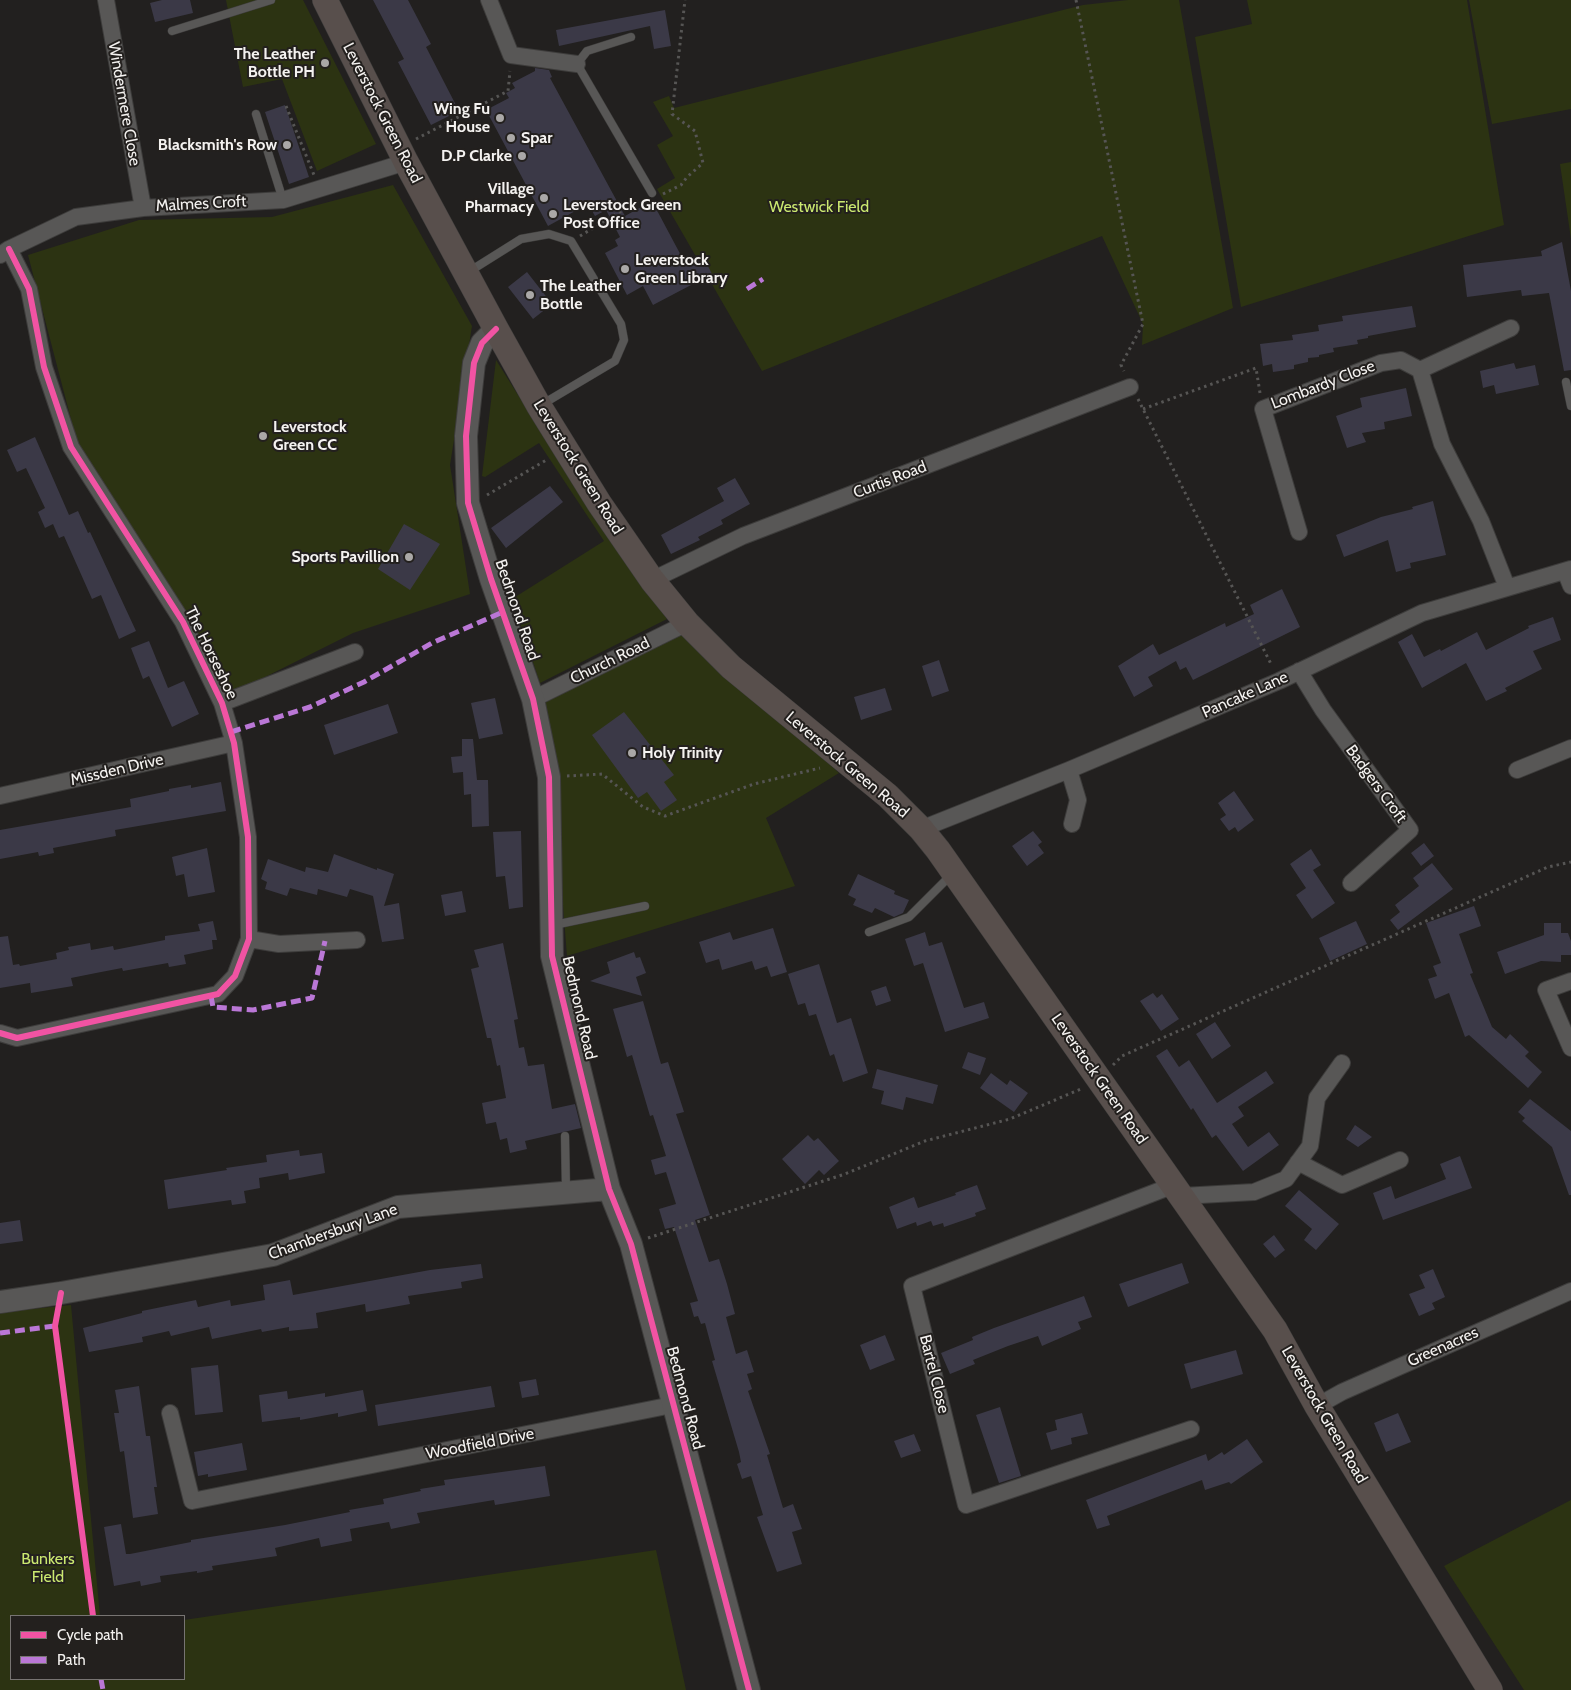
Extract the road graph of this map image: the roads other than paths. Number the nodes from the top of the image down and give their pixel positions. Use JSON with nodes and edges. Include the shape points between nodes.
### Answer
{"nodes":[{"id":1,"x":106,"y":0,"type":"edge"},
{"id":2,"x":271,"y":0,"type":"edge"},
{"id":3,"x":325,"y":0,"type":"edge"},
{"id":4,"x":489,"y":0,"type":"edge"},
{"id":5,"x":172,"y":31,"type":"dead end"},
{"id":6,"x":631,"y":37,"type":"dead end"},
{"id":7,"x":577,"y":64,"type":"junction"},
{"id":8,"x":256,"y":114,"type":"dead end"},
{"id":9,"x":402,"y":155,"type":"junction"},
{"id":10,"x":652,"y":192,"type":"road end"},
{"id":11,"x":283,"y":200,"type":"junction"},
{"id":12,"x":143,"y":208,"type":"junction"},
{"id":13,"x":5,"y":252,"type":"edge"},
{"id":14,"x":466,"y":274,"type":"junction"},
{"id":15,"x":1512,"y":328,"type":"dead end"},
{"id":16,"x":496,"y":329,"type":"junction"},
{"id":17,"x":1420,"y":370,"type":"junction"},
{"id":18,"x":1566,"y":382,"type":"dead end"},
{"id":19,"x":1130,"y":387,"type":"road end"},
{"id":20,"x":539,"y":406,"type":"junction"},
{"id":21,"x":1571,"y":406,"type":"edge"},
{"id":22,"x":1300,"y":532,"type":"dead end"},
{"id":23,"x":1569,"y":575,"type":"edge"},
{"id":24,"x":652,"y":580,"type":"junction"},
{"id":25,"x":1507,"y":588,"type":"junction"},
{"id":26,"x":687,"y":623,"type":"junction"},
{"id":27,"x":355,"y":652,"type":"dead end"},
{"id":28,"x":1299,"y":671,"type":"junction"},
{"id":29,"x":533,"y":699,"type":"junction"},
{"id":30,"x":222,"y":703,"type":"junction"},
{"id":31,"x":234,"y":743,"type":"junction"},
{"id":32,"x":1571,"y":748,"type":"edge"},
{"id":33,"x":1069,"y":770,"type":"junction"},
{"id":34,"x":1517,"y":770,"type":"dead end"},
{"id":35,"x":0,"y":796,"type":"edge"},
{"id":36,"x":1072,"y":824,"type":"dead end"},
{"id":37,"x":921,"y":829,"type":"junction"},
{"id":38,"x":954,"y":871,"type":"junction"},
{"id":39,"x":1351,"y":883,"type":"dead end"},
{"id":40,"x":645,"y":906,"type":"dead end"},
{"id":41,"x":552,"y":926,"type":"junction"},
{"id":42,"x":869,"y":932,"type":"dead end"},
{"id":43,"x":249,"y":939,"type":"junction"},
{"id":44,"x":357,"y":940,"type":"dead end"},
{"id":45,"x":1571,"y":981,"type":"edge"},
{"id":46,"x":0,"y":1034,"type":"edge"},
{"id":47,"x":1571,"y":1048,"type":"edge"},
{"id":48,"x":1342,"y":1063,"type":"dead end"},
{"id":49,"x":564,"y":1136,"type":"dead end"},
{"id":50,"x":1400,"y":1160,"type":"dead end"},
{"id":51,"x":1298,"y":1162,"type":"junction"},
{"id":52,"x":609,"y":1189,"type":"junction"},
{"id":53,"x":1178,"y":1190,"type":"junction"},
{"id":54,"x":566,"y":1192,"type":"junction"},
{"id":55,"x":1571,"y":1291,"type":"edge"},
{"id":56,"x":0,"y":1302,"type":"edge"},
{"id":57,"x":672,"y":1405,"type":"junction"},
{"id":58,"x":1316,"y":1406,"type":"junction"},
{"id":59,"x":170,"y":1413,"type":"dead end"},
{"id":60,"x":1191,"y":1429,"type":"dead end"},
{"id":61,"x":748,"y":1690,"type":"edge"},
{"id":62,"x":1490,"y":1690,"type":"edge"}],
"edges":[{"from":1,"to":12,"type":"street","name":"Windermere Close"},
{"from":2,"to":5,"type":"lane"},
{"from":3,"to":9,"type":"main road","name":"Leverstock Green Road"},
{"from":4,"to":7,"type":"street","via":[[511,55]]},
{"from":6,"to":7,"type":"lane","via":[[587,51]]},
{"from":7,"to":10,"type":"lane"},
{"from":8,"to":11,"type":"lane"},
{"from":9,"to":11,"type":"street","name":"Malmes Croft"},
{"from":9,"to":14,"type":"main road","name":"Leverstock Green Road"},
{"from":11,"to":12,"type":"street","name":"Malmes Croft"},
{"from":12,"to":13,"type":"street","name":"Malmes Croft","via":[[76,217]]},
{"from":13,"to":30,"type":"street","name":"The Horseshoe","via":[[29,289],[44,367],[71,447],[182,622]]},
{"from":14,"to":16,"type":"main road","name":"Leverstock Green Road"},
{"from":14,"to":20,"type":"lane","via":[[520,239],[549,234],[571,241],[621,324],[624,340],[615,361]]},
{"from":15,"to":17,"type":"street"},
{"from":16,"to":20,"type":"main road","name":"Leverstock Green Road"},
{"from":16,"to":29,"type":"street","name":"Bedmond Road","via":[[482,343],[474,363],[466,436],[468,503]]},
{"from":17,"to":22,"type":"street","name":"Lombardy Close","via":[[1401,360],[1381,363],[1263,408]]},
{"from":17,"to":25,"type":"street","via":[[1442,444],[1481,521]]},
{"from":18,"to":21,"type":"lane"},
{"from":19,"to":24,"type":"street","name":"Curtis Road","via":[[743,536]]},
{"from":20,"to":24,"type":"main road","name":"Leverstock Green Road"},
{"from":23,"to":25,"type":"street","name":"Pancake Lane"},
{"from":24,"to":26,"type":"main road","name":"Leverstock Green Road"},
{"from":25,"to":28,"type":"street","name":"Pancake Lane","via":[[1422,613]]},
{"from":26,"to":29,"type":"street","name":"Church Road"},
{"from":26,"to":37,"type":"main road","name":"Leverstock Green Road","via":[[731,667],[888,796]]},
{"from":27,"to":30,"type":"street"},
{"from":28,"to":33,"type":"street","name":"Pancake Lane"},
{"from":28,"to":39,"type":"street","name":"Badgers Croft","via":[[1323,710],[1410,830]]},
{"from":29,"to":41,"type":"street","name":"Bedmond Road","via":[[549,777]]},
{"from":30,"to":31,"type":"street","name":"The Horseshoe"},
{"from":31,"to":35,"type":"street","name":"Missden Drive"},
{"from":31,"to":43,"type":"street","name":"The Horseshoe","via":[[248,837]]},
{"from":32,"to":34,"type":"street"},
{"from":33,"to":36,"type":"street","via":[[1078,800]]},
{"from":33,"to":37,"type":"street","name":"Pancake Lane"},
{"from":37,"to":38,"type":"main road","name":"Leverstock Green Road"},
{"from":38,"to":42,"type":"lane","via":[[909,917]]},
{"from":38,"to":53,"type":"main road","name":"Leverstock Green Road"},
{"from":40,"to":41,"type":"lane"},
{"from":41,"to":52,"type":"street","name":"Bedmond Road","via":[[552,956]]},
{"from":43,"to":44,"type":"street","via":[[279,944]]},
{"from":43,"to":46,"type":"street","name":"The Horseshoe","via":[[235,976],[218,994],[17,1038]]},
{"from":45,"to":47,"type":"street","via":[[1546,990]]},
{"from":48,"to":51,"type":"street","via":[[1318,1098],[1310,1146]]},
{"from":49,"to":54,"type":"lane"},
{"from":50,"to":51,"type":"street","via":[[1342,1185]]},
{"from":51,"to":53,"type":"street","via":[[1286,1179],[1254,1192]]},
{"from":52,"to":54,"type":"street","name":"Chambersbury Lane"},
{"from":52,"to":57,"type":"street","name":"Bedmond Road","via":[[631,1244]]},
{"from":53,"to":58,"type":"main road","name":"Leverstock Green Road","via":[[1275,1330]]},
{"from":53,"to":60,"type":"street","name":"Bartel Close","via":[[912,1286],[966,1505]]},
{"from":54,"to":56,"type":"street","name":"Chambersbury Lane","via":[[398,1207],[273,1255]]},
{"from":55,"to":58,"type":"street","name":"Greenacres"},
{"from":57,"to":59,"type":"street","name":"Woodfield Drive","via":[[192,1502]]},
{"from":57,"to":61,"type":"street","name":"Bedmond Road"},
{"from":58,"to":62,"type":"main road","name":"Leverstock Green Road"}]}
